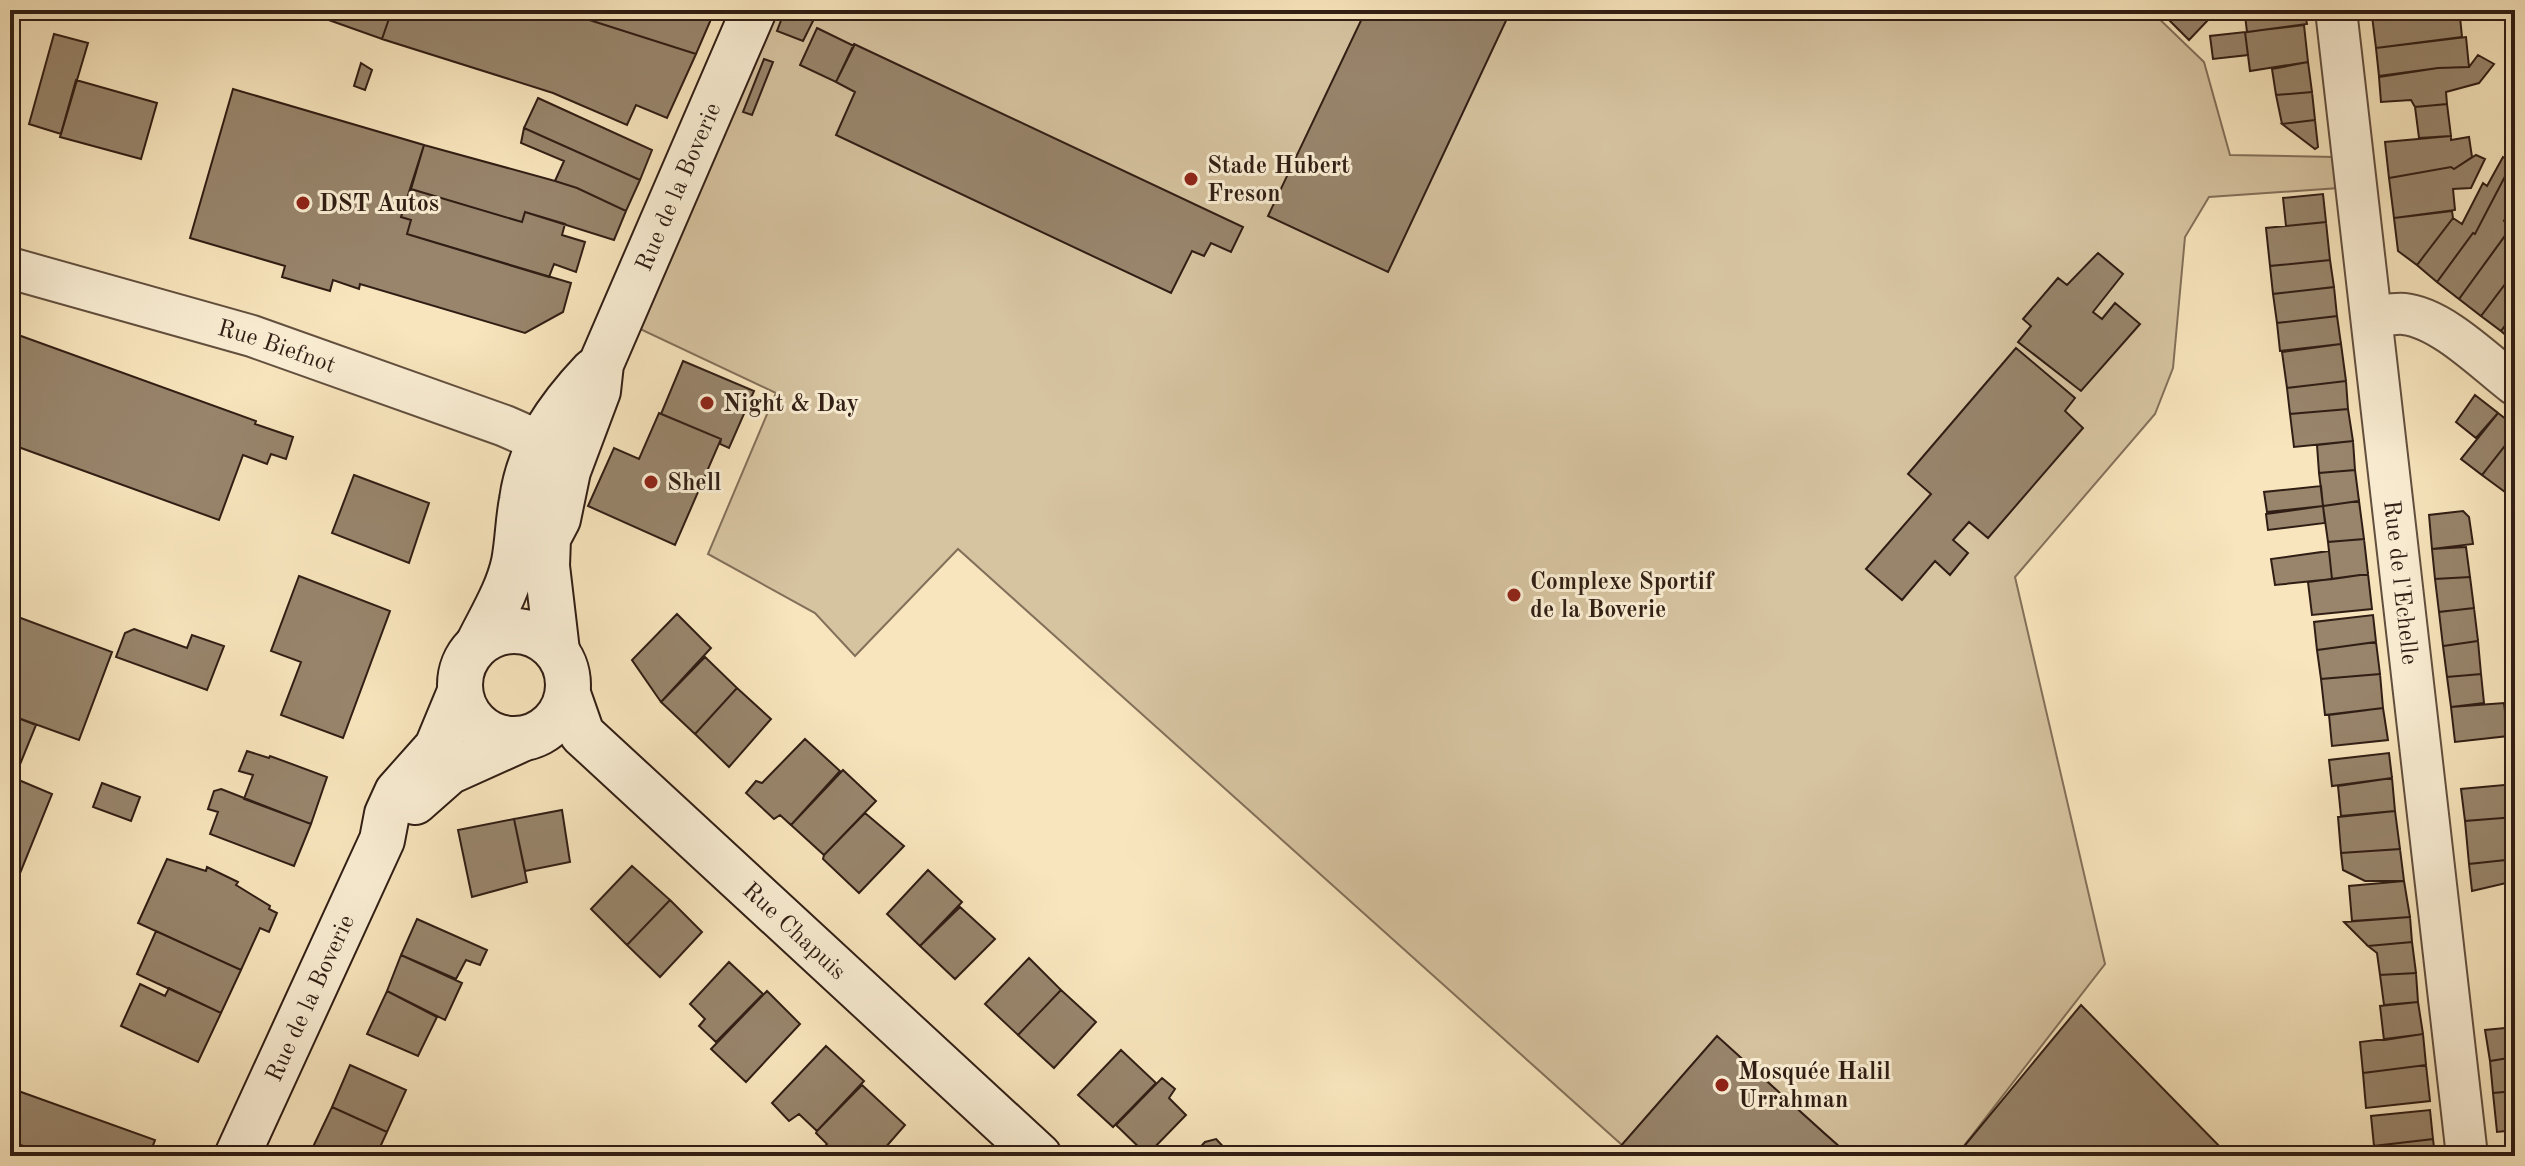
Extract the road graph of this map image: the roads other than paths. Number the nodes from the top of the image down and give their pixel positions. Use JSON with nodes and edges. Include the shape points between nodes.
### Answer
{"nodes":[{"id":1,"x":754,"y":10,"type":"edge"},
{"id":2,"x":2336,"y":10,"type":"edge"},
{"id":3,"x":10,"y":268,"type":"edge"},
{"id":4,"x":2372,"y":317,"type":"junction"},
{"id":5,"x":601,"y":364,"type":"junction"},
{"id":6,"x":2515,"y":385,"type":"edge"},
{"id":7,"x":539,"y":441,"type":"junction"},
{"id":8,"x":548,"y":538,"type":"junction"},
{"id":9,"x":479,"y":642,"type":"junction"},
{"id":10,"x":557,"y":651,"type":"junction"},
{"id":11,"x":459,"y":694,"type":"junction"},
{"id":12,"x":568,"y":694,"type":"junction"},
{"id":13,"x":522,"y":739,"type":"junction"},
{"id":14,"x":382,"y":840,"type":"junction"},
{"id":15,"x":237,"y":1156,"type":"edge"},
{"id":16,"x":1039,"y":1156,"type":"edge"},
{"id":17,"x":2467,"y":1156,"type":"edge"}],
"edges":[{"from":1,"to":5,"type":"street","name":"Rue de la Boverie"},
{"from":2,"to":4,"type":"street","name":"Rue de l'Echelle"},
{"from":3,"to":7,"type":"street","name":"Rue Biefnot","via":[[252,336]]},
{"from":4,"to":6,"type":"street","via":[[2403,314],[2424,320]]},
{"from":4,"to":17,"type":"street","name":"Rue de l'Echelle"},
{"from":5,"to":7,"type":"street","name":"Rue de la Boverie"},
{"from":5,"to":8,"type":"street","name":"Rue de la Boverie","via":[[598,391]]},
{"from":7,"to":8,"type":"street","via":[[549,471],[540,515]]},
{"from":7,"to":9,"type":"street","name":"Rue de la Boverie","via":[[522,497],[513,563]]},
{"from":8,"to":10,"type":"street","name":"Rue de la Boverie"},
{"from":9,"to":10,"type":"street","via":[[500,632],[524,631]]},
{"from":9,"to":11,"type":"street","via":[[459,675]]},
{"from":10,"to":12,"type":"street","via":[[565,664]]},
{"from":11,"to":13,"type":"street","via":[[475,724],[488,734]]},
{"from":11,"to":14,"type":"street","name":"Rue de la Boverie","via":[[437,747],[397,792]]},
{"from":12,"to":13,"type":"street","via":[[552,724]]},
{"from":12,"to":16,"type":"street","name":"Rue Chapuis","via":[[582,734],[596,749]]},
{"from":13,"to":14,"type":"street","name":"Rue de la Boverie","via":[[449,772]]},
{"from":14,"to":15,"type":"street","name":"Rue de la Boverie"}]}
